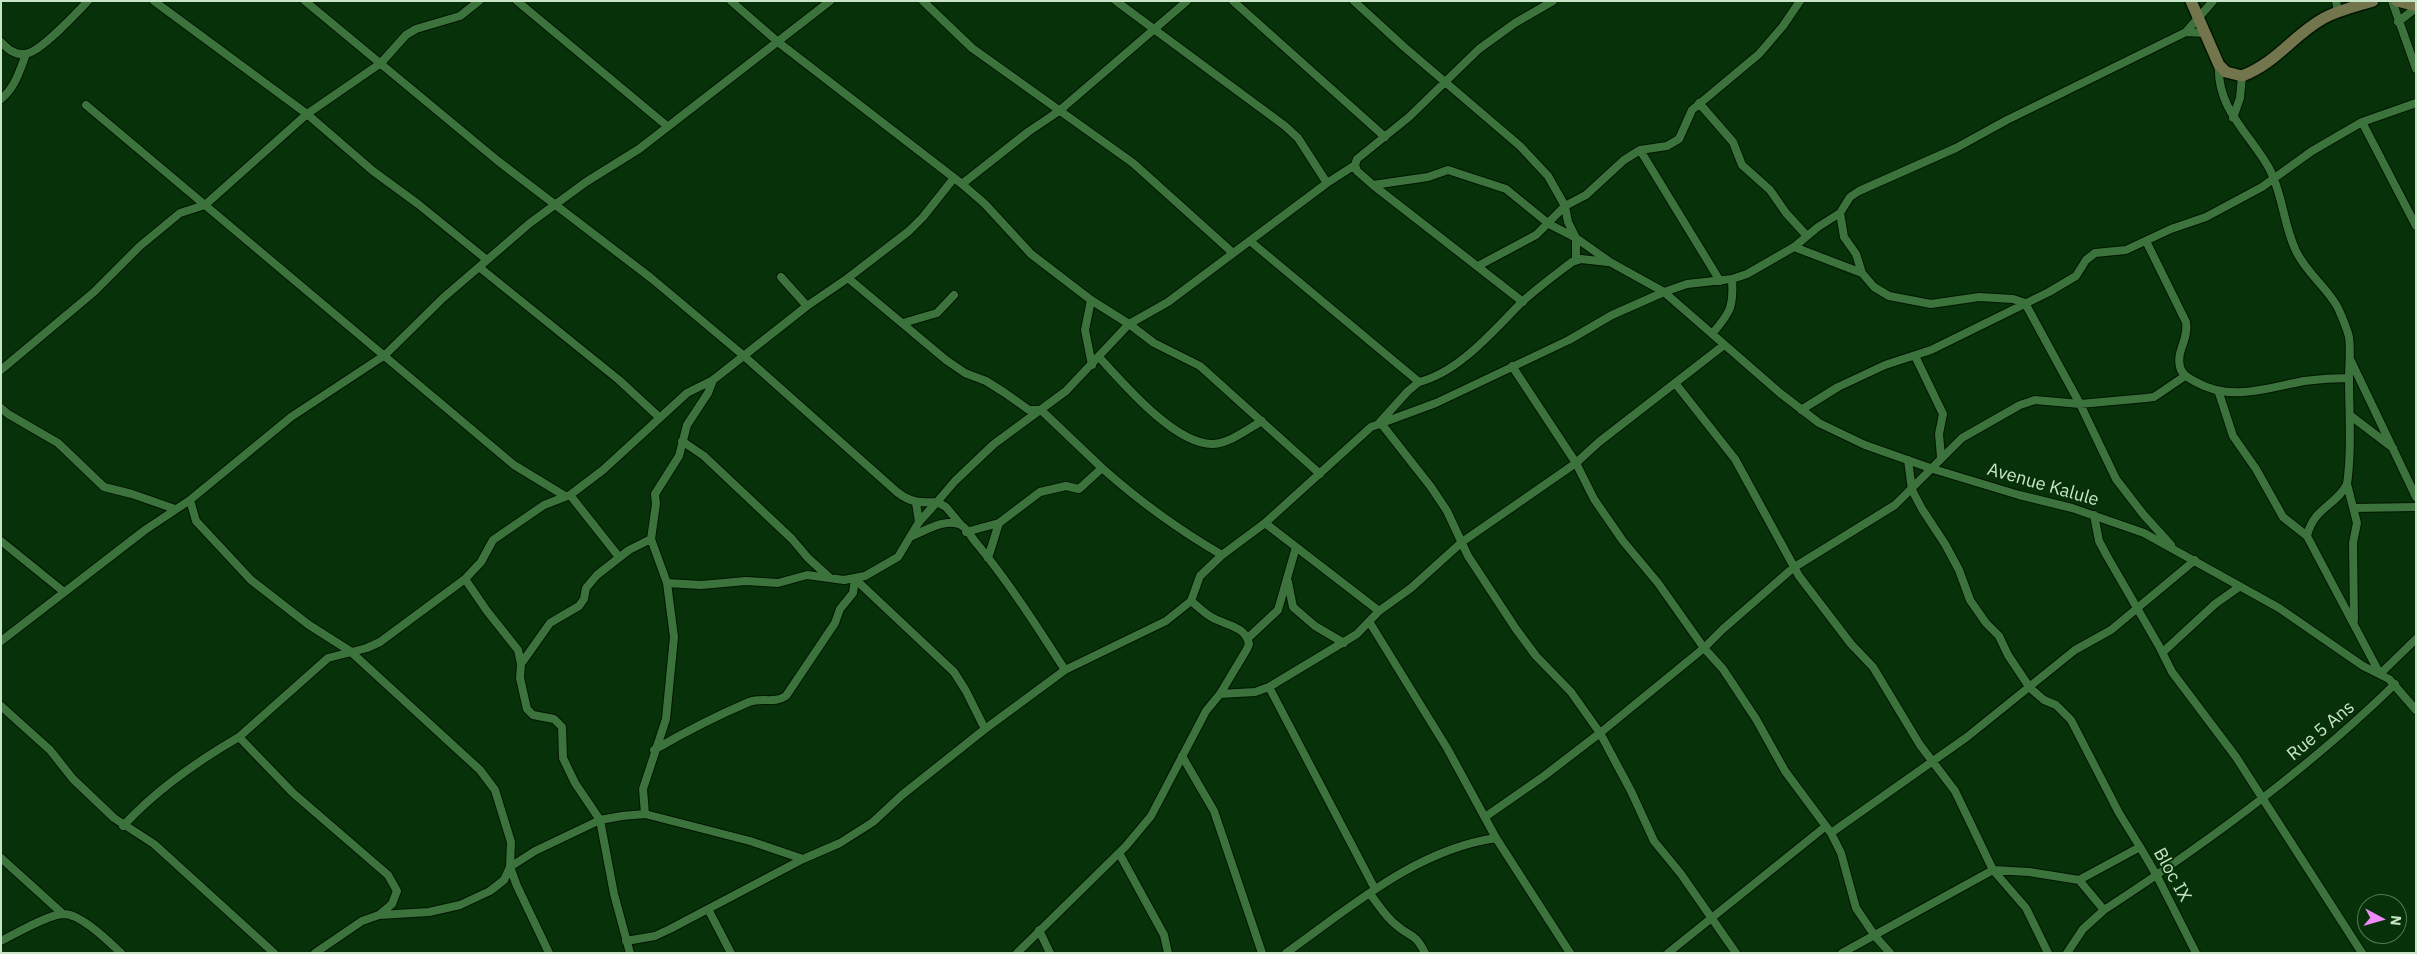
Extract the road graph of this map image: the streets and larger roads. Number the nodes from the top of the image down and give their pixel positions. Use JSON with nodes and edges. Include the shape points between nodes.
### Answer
{"nodes":[{"id":1,"x":88,"y":1,"type":"edge"},
{"id":2,"x":154,"y":1,"type":"edge"},
{"id":3,"x":305,"y":1,"type":"edge"},
{"id":4,"x":479,"y":1,"type":"edge"},
{"id":5,"x":517,"y":1,"type":"edge"},
{"id":6,"x":731,"y":1,"type":"edge"},
{"id":7,"x":830,"y":1,"type":"edge"},
{"id":8,"x":924,"y":1,"type":"edge"},
{"id":9,"x":1116,"y":1,"type":"edge"},
{"id":10,"x":1187,"y":1,"type":"edge"},
{"id":11,"x":1233,"y":1,"type":"edge"},
{"id":12,"x":1354,"y":1,"type":"edge"},
{"id":13,"x":1554,"y":1,"type":"edge"},
{"id":14,"x":1800,"y":1,"type":"edge"},
{"id":15,"x":2191,"y":1,"type":"edge"},
{"id":16,"x":2213,"y":1,"type":"edge"},
{"id":17,"x":2373,"y":1,"type":"edge"},
{"id":18,"x":2392,"y":1,"type":"edge"},
{"id":19,"x":2396,"y":1,"type":"edge"},
{"id":20,"x":2337,"y":7,"type":"edge"},
{"id":21,"x":2416,"y":7,"type":"edge"},
{"id":22,"x":2198,"y":15,"type":"junction"},
{"id":23,"x":2398,"y":22,"type":"junction"},
{"id":24,"x":1153,"y":30,"type":"junction"},
{"id":25,"x":2186,"y":32,"type":"junction"},
{"id":26,"x":2205,"y":33,"type":"junction"},
{"id":27,"x":1,"y":42,"type":"edge"},
{"id":28,"x":778,"y":42,"type":"junction"},
{"id":29,"x":26,"y":54,"type":"junction"},
{"id":30,"x":381,"y":62,"type":"junction"},
{"id":31,"x":2219,"y":65,"type":"junction"},
{"id":32,"x":2416,"y":70,"type":"edge"},
{"id":33,"x":2242,"y":76,"type":"junction"},
{"id":34,"x":1444,"y":82,"type":"junction"},
{"id":35,"x":1,"y":99,"type":"edge"},
{"id":36,"x":1699,"y":103,"type":"junction"},
{"id":37,"x":2416,"y":104,"type":"edge"},
{"id":38,"x":86,"y":105,"type":"dead end"},
{"id":39,"x":1059,"y":111,"type":"junction"},
{"id":40,"x":308,"y":114,"type":"junction"},
{"id":41,"x":2234,"y":118,"type":"junction"},
{"id":42,"x":2362,"y":122,"type":"junction"},
{"id":43,"x":667,"y":126,"type":"junction"},
{"id":44,"x":1386,"y":137,"type":"junction"},
{"id":45,"x":1640,"y":150,"type":"junction"},
{"id":46,"x":1355,"y":165,"type":"junction"},
{"id":47,"x":954,"y":178,"type":"junction"},
{"id":48,"x":2274,"y":178,"type":"junction"},
{"id":49,"x":1327,"y":182,"type":"junction"},
{"id":50,"x":962,"y":184,"type":"junction"},
{"id":51,"x":1373,"y":185,"type":"junction"},
{"id":52,"x":206,"y":204,"type":"junction"},
{"id":53,"x":554,"y":206,"type":"junction"},
{"id":54,"x":1565,"y":206,"type":"junction"},
{"id":55,"x":1840,"y":213,"type":"junction"},
{"id":56,"x":1549,"y":224,"type":"junction"},
{"id":57,"x":2416,"y":226,"type":"edge"},
{"id":58,"x":1807,"y":236,"type":"junction"},
{"id":59,"x":1576,"y":238,"type":"junction"},
{"id":60,"x":1250,"y":241,"type":"junction"},
{"id":61,"x":2146,"y":241,"type":"junction"},
{"id":62,"x":1794,"y":247,"type":"junction"},
{"id":63,"x":1233,"y":253,"type":"junction"},
{"id":64,"x":488,"y":260,"type":"junction"},
{"id":65,"x":1576,"y":260,"type":"junction"},
{"id":66,"x":1610,"y":262,"type":"junction"},
{"id":67,"x":1478,"y":266,"type":"junction"},
{"id":68,"x":479,"y":267,"type":"junction"},
{"id":69,"x":1862,"y":273,"type":"junction"},
{"id":70,"x":781,"y":277,"type":"dead end"},
{"id":71,"x":848,"y":278,"type":"junction"},
{"id":72,"x":1732,"y":279,"type":"junction"},
{"id":73,"x":1720,"y":281,"type":"junction"},
{"id":74,"x":1664,"y":292,"type":"junction"},
{"id":75,"x":954,"y":295,"type":"dead end"},
{"id":76,"x":1090,"y":300,"type":"junction"},
{"id":77,"x":1522,"y":302,"type":"junction"},
{"id":78,"x":2026,"y":303,"type":"junction"},
{"id":79,"x":807,"y":306,"type":"junction"},
{"id":80,"x":904,"y":323,"type":"junction"},
{"id":81,"x":1129,"y":324,"type":"junction"},
{"id":82,"x":1712,"y":334,"type":"junction"},
{"id":83,"x":1724,"y":345,"type":"junction"},
{"id":84,"x":385,"y":355,"type":"junction"},
{"id":85,"x":744,"y":356,"type":"junction"},
{"id":86,"x":1914,"y":356,"type":"junction"},
{"id":87,"x":1099,"y":357,"type":"junction"},
{"id":88,"x":2351,"y":361,"type":"junction"},
{"id":89,"x":1092,"y":365,"type":"junction"},
{"id":90,"x":1512,"y":366,"type":"junction"},
{"id":91,"x":1,"y":370,"type":"edge"},
{"id":92,"x":2186,"y":376,"type":"junction"},
{"id":93,"x":2349,"y":378,"type":"junction"},
{"id":94,"x":713,"y":380,"type":"junction"},
{"id":95,"x":1419,"y":382,"type":"junction"},
{"id":96,"x":1674,"y":382,"type":"junction"},
{"id":97,"x":2219,"y":393,"type":"junction"},
{"id":98,"x":2080,"y":404,"type":"junction"},
{"id":99,"x":1,"y":408,"type":"edge"},
{"id":100,"x":1041,"y":410,"type":"junction"},
{"id":101,"x":1801,"y":410,"type":"junction"},
{"id":102,"x":2351,"y":416,"type":"junction"},
{"id":103,"x":660,"y":418,"type":"junction"},
{"id":104,"x":1262,"y":421,"type":"junction"},
{"id":105,"x":1380,"y":422,"type":"junction"},
{"id":106,"x":682,"y":441,"type":"junction"},
{"id":107,"x":2395,"y":451,"type":"junction"},
{"id":108,"x":1942,"y":457,"type":"junction"},
{"id":109,"x":1908,"y":460,"type":"junction"},
{"id":110,"x":1576,"y":463,"type":"junction"},
{"id":111,"x":1102,"y":468,"type":"junction"},
{"id":112,"x":1933,"y":469,"type":"junction"},
{"id":113,"x":1320,"y":474,"type":"junction"},
{"id":114,"x":2347,"y":484,"type":"junction"},
{"id":115,"x":1912,"y":490,"type":"junction"},
{"id":116,"x":567,"y":495,"type":"junction"},
{"id":117,"x":2416,"y":497,"type":"edge"},
{"id":118,"x":190,"y":500,"type":"junction"},
{"id":119,"x":937,"y":502,"type":"junction"},
{"id":120,"x":916,"y":503,"type":"junction"},
{"id":121,"x":2416,"y":507,"type":"edge"},
{"id":122,"x":2354,"y":508,"type":"junction"},
{"id":123,"x":175,"y":509,"type":"junction"},
{"id":124,"x":2094,"y":515,"type":"junction"},
{"id":125,"x":918,"y":522,"type":"junction"},
{"id":126,"x":999,"y":523,"type":"junction"},
{"id":127,"x":1265,"y":523,"type":"junction"},
{"id":128,"x":961,"y":525,"type":"junction"},
{"id":129,"x":966,"y":532,"type":"junction"},
{"id":130,"x":2307,"y":536,"type":"junction"},
{"id":131,"x":909,"y":537,"type":"junction"},
{"id":132,"x":651,"y":539,"type":"junction"},
{"id":133,"x":1,"y":541,"type":"edge"},
{"id":134,"x":1462,"y":542,"type":"junction"},
{"id":135,"x":1296,"y":548,"type":"junction"},
{"id":136,"x":2176,"y":549,"type":"junction"},
{"id":137,"x":1222,"y":555,"type":"junction"},
{"id":138,"x":619,"y":557,"type":"junction"},
{"id":139,"x":988,"y":558,"type":"junction"},
{"id":140,"x":2195,"y":560,"type":"junction"},
{"id":141,"x":1793,"y":568,"type":"junction"},
{"id":142,"x":829,"y":577,"type":"junction"},
{"id":143,"x":466,"y":579,"type":"junction"},
{"id":144,"x":855,"y":579,"type":"junction"},
{"id":145,"x":1288,"y":579,"type":"junction"},
{"id":146,"x":667,"y":583,"type":"junction"},
{"id":147,"x":2239,"y":587,"type":"junction"},
{"id":148,"x":64,"y":592,"type":"junction"},
{"id":149,"x":1192,"y":601,"type":"junction"},
{"id":150,"x":1293,"y":607,"type":"junction"},
{"id":151,"x":2137,"y":609,"type":"junction"},
{"id":152,"x":1278,"y":610,"type":"junction"},
{"id":153,"x":1379,"y":612,"type":"junction"},
{"id":154,"x":1370,"y":623,"type":"junction"},
{"id":155,"x":2354,"y":623,"type":"junction"},
{"id":156,"x":1248,"y":638,"type":"junction"},
{"id":157,"x":2416,"y":639,"type":"edge"},
{"id":158,"x":1,"y":641,"type":"edge"},
{"id":159,"x":1344,"y":643,"type":"junction"},
{"id":160,"x":1704,"y":648,"type":"junction"},
{"id":161,"x":350,"y":651,"type":"junction"},
{"id":162,"x":2163,"y":652,"type":"junction"},
{"id":163,"x":521,"y":664,"type":"junction"},
{"id":164,"x":1065,"y":670,"type":"junction"},
{"id":165,"x":2380,"y":674,"type":"junction"},
{"id":166,"x":2395,"y":684,"type":"junction"},
{"id":167,"x":1269,"y":687,"type":"junction"},
{"id":168,"x":2030,"y":688,"type":"junction"},
{"id":169,"x":1220,"y":694,"type":"junction"},
{"id":170,"x":1,"y":706,"type":"edge"},
{"id":171,"x":2416,"y":710,"type":"edge"},
{"id":172,"x":985,"y":729,"type":"junction"},
{"id":173,"x":1600,"y":733,"type":"junction"},
{"id":174,"x":239,"y":738,"type":"junction"},
{"id":175,"x":654,"y":750,"type":"junction"},
{"id":176,"x":1182,"y":756,"type":"junction"},
{"id":177,"x":1932,"y":763,"type":"junction"},
{"id":178,"x":2264,"y":799,"type":"junction"},
{"id":179,"x":645,"y":814,"type":"junction"},
{"id":180,"x":1485,"y":817,"type":"junction"},
{"id":181,"x":600,"y":820,"type":"junction"},
{"id":182,"x":123,"y":826,"type":"junction"},
{"id":183,"x":1829,"y":830,"type":"junction"},
{"id":184,"x":1496,"y":838,"type":"junction"},
{"id":185,"x":2140,"y":847,"type":"junction"},
{"id":186,"x":1119,"y":853,"type":"junction"},
{"id":187,"x":1,"y":858,"type":"edge"},
{"id":188,"x":803,"y":859,"type":"junction"},
{"id":189,"x":510,"y":867,"type":"junction"},
{"id":190,"x":1993,"y":870,"type":"junction"},
{"id":191,"x":2157,"y":876,"type":"junction"},
{"id":192,"x":2079,"y":880,"type":"junction"},
{"id":193,"x":1372,"y":891,"type":"junction"},
{"id":194,"x":708,"y":909,"type":"junction"},
{"id":195,"x":2104,"y":910,"type":"junction"},
{"id":196,"x":63,"y":914,"type":"junction"},
{"id":197,"x":379,"y":915,"type":"junction"},
{"id":198,"x":1712,"y":917,"type":"junction"},
{"id":199,"x":1039,"y":930,"type":"junction"},
{"id":200,"x":1875,"y":936,"type":"junction"},
{"id":201,"x":1,"y":941,"type":"edge"},
{"id":202,"x":626,"y":942,"type":"junction"},
{"id":203,"x":121,"y":953,"type":"edge"},
{"id":204,"x":274,"y":953,"type":"edge"},
{"id":205,"x":315,"y":953,"type":"edge"},
{"id":206,"x":549,"y":953,"type":"edge"},
{"id":207,"x":630,"y":953,"type":"edge"},
{"id":208,"x":731,"y":953,"type":"edge"},
{"id":209,"x":1017,"y":953,"type":"edge"},
{"id":210,"x":1050,"y":953,"type":"edge"},
{"id":211,"x":1168,"y":953,"type":"edge"},
{"id":212,"x":1262,"y":953,"type":"edge"},
{"id":213,"x":1286,"y":953,"type":"edge"},
{"id":214,"x":1425,"y":953,"type":"edge"},
{"id":215,"x":1570,"y":953,"type":"edge"},
{"id":216,"x":1668,"y":953,"type":"edge"},
{"id":217,"x":1736,"y":953,"type":"edge"},
{"id":218,"x":1842,"y":953,"type":"edge"},
{"id":219,"x":1890,"y":953,"type":"edge"},
{"id":220,"x":2048,"y":953,"type":"edge"},
{"id":221,"x":2066,"y":953,"type":"edge"},
{"id":222,"x":2196,"y":953,"type":"edge"},
{"id":223,"x":2362,"y":953,"type":"edge"}],
"edges":[{"from":1,"to":29,"type":"street","via":[[44,44]]},
{"from":2,"to":40,"type":"street"},
{"from":3,"to":30,"type":"street"},
{"from":4,"to":30,"type":"street","via":[[460,16],[406,35]]},
{"from":5,"to":43,"type":"street"},
{"from":6,"to":28,"type":"street"},
{"from":7,"to":28,"type":"street"},
{"from":8,"to":39,"type":"street","via":[[972,48]]},
{"from":9,"to":24,"type":"street"},
{"from":10,"to":24,"type":"street"},
{"from":11,"to":44,"type":"street"},
{"from":12,"to":34,"type":"street"},
{"from":13,"to":34,"type":"street","via":[[1479,49]]},
{"from":14,"to":36,"type":"street","via":[[1758,54]]},
{"from":15,"to":22,"type":"street"},
{"from":16,"to":22,"type":"street"},
{"from":17,"to":20,"type":"street"},
{"from":18,"to":23,"type":"street"},
{"from":19,"to":21,"type":"street"},
{"from":20,"to":33,"type":"street","via":[[2266,65]]},
{"from":21,"to":23,"type":"street"},
{"from":22,"to":25,"type":"street"},
{"from":22,"to":26,"type":"street"},
{"from":23,"to":32,"type":"street"},
{"from":24,"to":39,"type":"street"},
{"from":24,"to":49,"type":"street","via":[[1285,126],[1298,138]]},
{"from":25,"to":26,"type":"street"},
{"from":25,"to":55,"type":"street","via":[[1956,148],[1859,191],[1850,197]]},
{"from":26,"to":31,"type":"street"},
{"from":27,"to":29,"type":"street","via":[[12,52]]},
{"from":28,"to":43,"type":"street"},
{"from":28,"to":47,"type":"street"},
{"from":29,"to":35,"type":"street","via":[[9,93]]},
{"from":30,"to":40,"type":"street"},
{"from":30,"to":53,"type":"street"},
{"from":31,"to":33,"type":"street","via":[[2226,72]]},
{"from":31,"to":41,"type":"street","via":[[2220,88]]},
{"from":33,"to":41,"type":"street"},
{"from":34,"to":44,"type":"street"},
{"from":34,"to":54,"type":"street","via":[[1520,146],[1548,176]]},
{"from":36,"to":45,"type":"street","via":[[1692,110],[1679,139],[1666,146]]},
{"from":36,"to":58,"type":"street","via":[[1733,142],[1742,165],[1770,190]]},
{"from":37,"to":42,"type":"street"},
{"from":38,"to":52,"type":"street"},
{"from":39,"to":50,"type":"street"},
{"from":39,"to":63,"type":"street","via":[[1133,163]]},
{"from":40,"to":52,"type":"street"},
{"from":40,"to":64,"type":"street","via":[[373,171]]},
{"from":41,"to":48,"type":"street"},
{"from":42,"to":48,"type":"street"},
{"from":42,"to":57,"type":"street"},
{"from":43,"to":53,"type":"street"},
{"from":44,"to":46,"type":"street"},
{"from":45,"to":54,"type":"street","via":[[1624,160],[1586,195]]},
{"from":45,"to":73,"type":"street"},
{"from":46,"to":49,"type":"street"},
{"from":46,"to":51,"type":"street","via":[[1357,171]]},
{"from":47,"to":50,"type":"street"},
{"from":47,"to":71,"type":"street","via":[[909,231]]},
{"from":48,"to":61,"type":"street","via":[[2211,215]]},
{"from":48,"to":88,"type":"street","via":[[2288,233],[2308,272],[2338,309],[2348,335]]},
{"from":49,"to":60,"type":"street"},
{"from":50,"to":76,"type":"street","via":[[1031,254]]},
{"from":51,"to":56,"type":"street","name":"Avenue Kalule","via":[[1428,177],[1448,170],[1506,189]]},
{"from":51,"to":67,"type":"street"},
{"from":52,"to":84,"type":"street"},
{"from":52,"to":91,"type":"street","via":[[180,213],[140,246],[94,292]]},
{"from":53,"to":64,"type":"street"},
{"from":53,"to":85,"type":"street","via":[[644,273]]},
{"from":54,"to":56,"type":"street"},
{"from":54,"to":59,"type":"street"},
{"from":55,"to":58,"type":"street"},
{"from":55,"to":69,"type":"street","via":[[1844,237],[1856,254]]},
{"from":56,"to":59,"type":"street","name":"Avenue Kalule"},
{"from":56,"to":67,"type":"street","via":[[1527,240]]},
{"from":58,"to":62,"type":"street"},
{"from":59,"to":65,"type":"street"},
{"from":59,"to":66,"type":"street","name":"Avenue Kalule"},
{"from":60,"to":63,"type":"street"},
{"from":60,"to":95,"type":"street"},
{"from":61,"to":78,"type":"street","via":[[2126,250],[2095,253],[2076,276]]},
{"from":61,"to":92,"type":"street","via":[[2186,322],[2186,341],[2179,354],[2180,368]]},
{"from":62,"to":69,"type":"street"},
{"from":62,"to":72,"type":"street"},
{"from":63,"to":81,"type":"street","via":[[1168,302]]},
{"from":64,"to":68,"type":"street"},
{"from":65,"to":66,"type":"street"},
{"from":65,"to":77,"type":"street"},
{"from":66,"to":74,"type":"street","name":"Avenue Kalule"},
{"from":67,"to":77,"type":"street"},
{"from":68,"to":84,"type":"street"},
{"from":68,"to":103,"type":"street","via":[[619,380]]},
{"from":69,"to":78,"type":"street","via":[[1874,287],[1888,296],[1931,304],[1964,297],[2013,299]]},
{"from":70,"to":79,"type":"street"},
{"from":71,"to":79,"type":"street"},
{"from":71,"to":80,"type":"street"},
{"from":72,"to":73,"type":"street"},
{"from":72,"to":82,"type":"street","via":[[1730,312]]},
{"from":73,"to":74,"type":"street","via":[[1687,284]]},
{"from":74,"to":82,"type":"street","name":"Avenue Kalule"},
{"from":74,"to":90,"type":"street"},
{"from":75,"to":80,"type":"street","via":[[937,313]]},
{"from":76,"to":81,"type":"street"},
{"from":76,"to":89,"type":"street","via":[[1086,330]]},
{"from":77,"to":95,"type":"street","via":[[1474,350],[1437,375]]},
{"from":78,"to":86,"type":"street"},
{"from":78,"to":98,"type":"street"},
{"from":79,"to":85,"type":"street"},
{"from":80,"to":100,"type":"street","via":[[965,373],[986,381],[1029,410]]},
{"from":81,"to":87,"type":"street"},
{"from":81,"to":104,"type":"street","via":[[1154,343],[1200,366]]},
{"from":82,"to":83,"type":"street","name":"Avenue Kalule"},
{"from":83,"to":96,"type":"street"},
{"from":83,"to":101,"type":"street","name":"Avenue Kalule"},
{"from":84,"to":116,"type":"street","via":[[514,465]]},
{"from":84,"to":118,"type":"street","via":[[284,423]]},
{"from":85,"to":94,"type":"street"},
{"from":85,"to":120,"type":"street","via":[[897,492]]},
{"from":86,"to":101,"type":"street","via":[[1838,387]]},
{"from":86,"to":108,"type":"street","via":[[1943,414],[1939,434]]},
{"from":87,"to":89,"type":"street"},
{"from":87,"to":104,"type":"street","via":[[1162,421],[1196,440],[1213,444],[1227,441]]},
{"from":88,"to":93,"type":"street"},
{"from":88,"to":107,"type":"street"},
{"from":89,"to":100,"type":"street"},
{"from":90,"to":105,"type":"street","via":[[1436,403]]},
{"from":90,"to":110,"type":"street"},
{"from":92,"to":97,"type":"street"},
{"from":92,"to":98,"type":"street","via":[[2154,397]]},
{"from":93,"to":97,"type":"street","via":[[2303,381],[2267,390]]},
{"from":93,"to":102,"type":"street"},
{"from":94,"to":103,"type":"street","via":[[687,393]]},
{"from":94,"to":106,"type":"street","via":[[687,425]]},
{"from":95,"to":105,"type":"street"},
{"from":96,"to":110,"type":"street"},
{"from":96,"to":141,"type":"street","via":[[1735,459]]},
{"from":97,"to":130,"type":"street","via":[[2233,436],[2283,517]]},
{"from":98,"to":108,"type":"street","via":[[2027,402],[1962,438]]},
{"from":98,"to":136,"type":"street","via":[[2121,488]]},
{"from":99,"to":123,"type":"street","via":[[58,443],[104,487]]},
{"from":100,"to":111,"type":"street"},
{"from":100,"to":119,"type":"street","via":[[994,444]]},
{"from":101,"to":109,"type":"street","name":"Avenue Kalule","via":[[1837,434]]},
{"from":102,"to":107,"type":"street"},
{"from":102,"to":114,"type":"street"},
{"from":103,"to":116,"type":"street","via":[[603,470]]},
{"from":104,"to":113,"type":"street"},
{"from":105,"to":113,"type":"street","via":[[1358,436]]},
{"from":105,"to":134,"type":"street","via":[[1431,487]]},
{"from":106,"to":132,"type":"street","via":[[679,456],[655,494]]},
{"from":106,"to":142,"type":"street","via":[[704,456]]},
{"from":107,"to":117,"type":"street"},
{"from":108,"to":112,"type":"street"},
{"from":109,"to":112,"type":"street","name":"Avenue Kalule"},
{"from":109,"to":115,"type":"street"},
{"from":110,"to":134,"type":"street"},
{"from":110,"to":160,"type":"street","via":[[1594,499],[1623,541],[1658,583]]},
{"from":111,"to":126,"type":"street","via":[[1079,489],[1066,486],[1040,492]]},
{"from":111,"to":137,"type":"street","via":[[1136,498]]},
{"from":112,"to":115,"type":"street"},
{"from":112,"to":124,"type":"street","name":"Avenue Kalule"},
{"from":113,"to":127,"type":"street"},
{"from":114,"to":122,"type":"street"},
{"from":114,"to":130,"type":"street","via":[[2343,492],[2317,514]]},
{"from":115,"to":141,"type":"street","via":[[1895,505]]},
{"from":115,"to":168,"type":"street","via":[[1949,550],[1970,600],[1999,636]]},
{"from":116,"to":138,"type":"street"},
{"from":116,"to":143,"type":"street","via":[[544,505],[493,540],[481,562]]},
{"from":118,"to":123,"type":"street"},
{"from":118,"to":161,"type":"street","via":[[196,521],[251,580],[276,602]]},
{"from":119,"to":120,"type":"street"},
{"from":119,"to":125,"type":"street"},
{"from":119,"to":128,"type":"street"},
{"from":120,"to":125,"type":"street"},
{"from":121,"to":122,"type":"street"},
{"from":122,"to":155,"type":"street","via":[[2357,523],[2352,543]]},
{"from":123,"to":148,"type":"street"},
{"from":124,"to":136,"type":"street","name":"Avenue Kalule"},
{"from":124,"to":151,"type":"street","via":[[2100,540]]},
{"from":125,"to":131,"type":"street"},
{"from":126,"to":129,"type":"street"},
{"from":126,"to":139,"type":"street"},
{"from":127,"to":135,"type":"street"},
{"from":127,"to":137,"type":"street"},
{"from":128,"to":129,"type":"street"},
{"from":128,"to":131,"type":"street","via":[[938,525]]},
{"from":129,"to":139,"type":"street"},
{"from":130,"to":155,"type":"street"},
{"from":131,"to":144,"type":"street","via":[[898,557]]},
{"from":132,"to":138,"type":"street"},
{"from":132,"to":146,"type":"street"},
{"from":133,"to":148,"type":"street"},
{"from":134,"to":153,"type":"street"},
{"from":134,"to":173,"type":"street","via":[[1516,629],[1536,656],[1571,692]]},
{"from":135,"to":145,"type":"street"},
{"from":135,"to":153,"type":"street"},
{"from":136,"to":140,"type":"street","name":"Avenue Kalule"},
{"from":137,"to":149,"type":"street","via":[[1200,576]]},
{"from":138,"to":163,"type":"street","via":[[597,574],[586,588],[579,606],[550,623]]},
{"from":139,"to":164,"type":"street"},
{"from":140,"to":147,"type":"street","name":"Avenue Kalule"},
{"from":140,"to":151,"type":"street"},
{"from":141,"to":160,"type":"street"},
{"from":141,"to":177,"type":"street","via":[[1851,644],[1873,667]]},
{"from":142,"to":144,"type":"street"},
{"from":142,"to":146,"type":"street","via":[[808,575],[778,583]]},
{"from":143,"to":161,"type":"street","via":[[380,642]]},
{"from":143,"to":163,"type":"street","via":[[518,650]]},
{"from":144,"to":172,"type":"street","via":[[954,672]]},
{"from":144,"to":175,"type":"street","via":[[852,593],[840,609],[835,623],[786,696],[779,701],[752,701],[699,724]]},
{"from":145,"to":150,"type":"street"},
{"from":145,"to":152,"type":"street"},
{"from":146,"to":175,"type":"street","via":[[674,637],[666,718]]},
{"from":147,"to":162,"type":"street","via":[[2215,604]]},
{"from":147,"to":165,"type":"street","name":"Avenue Kalule","via":[[2279,608],[2346,655]]},
{"from":148,"to":158,"type":"street"},
{"from":149,"to":156,"type":"street","via":[[1214,618],[1236,627]]},
{"from":149,"to":164,"type":"street","via":[[1166,621]]},
{"from":150,"to":152,"type":"street"},
{"from":150,"to":159,"type":"street","via":[[1315,626]]},
{"from":151,"to":162,"type":"street"},
{"from":151,"to":168,"type":"street","via":[[2106,633],[2069,654]]},
{"from":152,"to":156,"type":"street"},
{"from":153,"to":154,"type":"street"},
{"from":154,"to":159,"type":"street"},
{"from":154,"to":180,"type":"street"},
{"from":155,"to":165,"type":"street"},
{"from":156,"to":169,"type":"street","via":[[1247,649]]},
{"from":157,"to":165,"type":"street"},
{"from":159,"to":167,"type":"street"},
{"from":160,"to":173,"type":"street"},
{"from":160,"to":183,"type":"street","via":[[1735,686],[1785,771]]},
{"from":161,"to":174,"type":"street","via":[[328,658]]},
{"from":161,"to":189,"type":"street","via":[[480,770],[490,783],[498,797],[512,842]]},
{"from":162,"to":178,"type":"street","via":[[2172,672],[2218,731]]},
{"from":163,"to":181,"type":"street","via":[[520,678],[527,709],[533,715],[554,719],[562,727],[564,758],[575,782]]},
{"from":164,"to":172,"type":"street"},
{"from":165,"to":166,"type":"street","name":"Avenue Kalule"},
{"from":166,"to":171,"type":"street","name":"Avenue Kalule"},
{"from":166,"to":178,"type":"street","name":"Rue 5 Ans","via":[[2359,720]]},
{"from":167,"to":169,"type":"street","via":[[1255,692]]},
{"from":167,"to":193,"type":"street"},
{"from":168,"to":177,"type":"street"},
{"from":168,"to":185,"type":"street","via":[[2056,705],[2071,720]]},
{"from":169,"to":176,"type":"street","via":[[1206,711]]},
{"from":170,"to":182,"type":"street","via":[[50,750],[73,779]]},
{"from":172,"to":188,"type":"street","via":[[873,822],[840,843]]},
{"from":173,"to":180,"type":"street"},
{"from":173,"to":198,"type":"street","via":[[1654,841]]},
{"from":174,"to":182,"type":"street","via":[[200,759],[145,802]]},
{"from":174,"to":197,"type":"street","via":[[292,793],[388,875],[397,890],[392,904]]},
{"from":175,"to":179,"type":"street","via":[[644,790]]},
{"from":176,"to":186,"type":"street","via":[[1152,816]]},
{"from":176,"to":212,"type":"street","via":[[1214,811]]},
{"from":177,"to":183,"type":"street"},
{"from":177,"to":190,"type":"street","via":[[1955,790]]},
{"from":178,"to":191,"type":"street","name":"Rue 5 Ans"},
{"from":178,"to":223,"type":"street"},
{"from":179,"to":181,"type":"street"},
{"from":179,"to":188,"type":"street","via":[[750,840]]},
{"from":180,"to":184,"type":"street"},
{"from":181,"to":189,"type":"street","via":[[535,851]]},
{"from":181,"to":202,"type":"street"},
{"from":182,"to":204,"type":"street","via":[[154,844]]},
{"from":183,"to":198,"type":"street"},
{"from":183,"to":200,"type":"street","via":[[1841,853],[1856,908]]},
{"from":184,"to":193,"type":"street","via":[[1470,842],[1428,857]]},
{"from":184,"to":215,"type":"street"},
{"from":185,"to":191,"type":"street","name":"Bloc IX"},
{"from":185,"to":192,"type":"street","name":"Bloc IX"},
{"from":186,"to":199,"type":"street"},
{"from":186,"to":211,"type":"street","via":[[1160,927]]},
{"from":187,"to":196,"type":"street"},
{"from":188,"to":194,"type":"street"},
{"from":189,"to":197,"type":"street","via":[[504,880],[490,891],[460,905],[429,912]]},
{"from":189,"to":206,"type":"street"},
{"from":190,"to":192,"type":"street"},
{"from":190,"to":200,"type":"street"},
{"from":190,"to":220,"type":"street","via":[[2026,908]]},
{"from":191,"to":195,"type":"street","name":"Rue 5 Ans"},
{"from":191,"to":222,"type":"street","name":"Bloc IX"},
{"from":192,"to":195,"type":"street"},
{"from":193,"to":213,"type":"street"},
{"from":193,"to":214,"type":"street","via":[[1393,923],[1415,936]]},
{"from":194,"to":202,"type":"street","via":[[655,936]]},
{"from":194,"to":208,"type":"street"},
{"from":195,"to":221,"type":"street","name":"Rue 5 Ans","via":[[2083,929]]},
{"from":196,"to":201,"type":"street"},
{"from":196,"to":203,"type":"street","via":[[96,930]]},
{"from":197,"to":205,"type":"street","via":[[362,921]]},
{"from":198,"to":216,"type":"street"},
{"from":198,"to":217,"type":"street"},
{"from":199,"to":209,"type":"street"},
{"from":199,"to":210,"type":"street"},
{"from":200,"to":218,"type":"street"},
{"from":200,"to":219,"type":"street"},
{"from":202,"to":207,"type":"street"}]}
